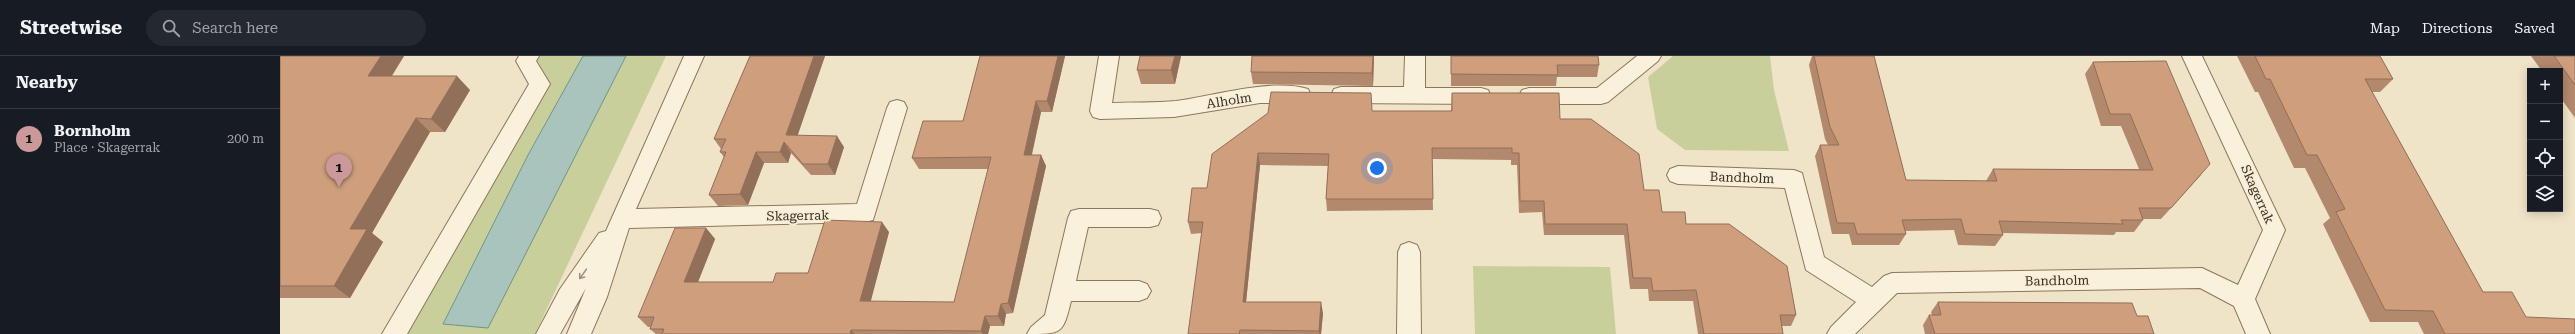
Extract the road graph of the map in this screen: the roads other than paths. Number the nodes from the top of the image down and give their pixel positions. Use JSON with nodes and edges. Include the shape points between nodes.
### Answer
{"nodes":[{"id":1,"x":529,"y":56,"type":"edge"},
{"id":2,"x":694,"y":56,"type":"edge"},
{"id":3,"x":1109,"y":56,"type":"edge"},
{"id":4,"x":1414,"y":56,"type":"edge"},
{"id":5,"x":1651,"y":56,"type":"edge"},
{"id":6,"x":2192,"y":56,"type":"edge"},
{"id":7,"x":1414,"y":96,"type":"junction"},
{"id":8,"x":897,"y":108,"type":"dead end"},
{"id":9,"x":1678,"y":175,"type":"dead end"},
{"id":10,"x":1150,"y":218,"type":"dead end"},
{"id":11,"x":621,"y":219,"type":"junction"},
{"id":12,"x":1409,"y":252,"type":"dead end"},
{"id":13,"x":1062,"y":291,"type":"junction"},
{"id":14,"x":1139,"y":291,"type":"dead end"},
{"id":15,"x":2243,"y":299,"type":"junction"},
{"id":16,"x":1874,"y":301,"type":"junction"},
{"id":17,"x":394,"y":334,"type":"edge"},
{"id":18,"x":548,"y":334,"type":"edge"},
{"id":19,"x":579,"y":334,"type":"edge"},
{"id":20,"x":1039,"y":334,"type":"edge"},
{"id":21,"x":1409,"y":334,"type":"edge"},
{"id":22,"x":1839,"y":334,"type":"edge"},
{"id":23,"x":2258,"y":334,"type":"edge"}],
"edges":[{"from":1,"to":17,"type":"street","via":[[526,61],[540,84]]},
{"from":2,"to":11,"type":"street"},
{"from":3,"to":7,"type":"street","name":"Alholm","via":[[1100,110],[1174,109],[1260,95]]},
{"from":4,"to":7,"type":"street"},
{"from":5,"to":7,"type":"street","name":"Alholm","via":[[1601,96]]},
{"from":6,"to":15,"type":"street","name":"Skagerrak","via":[[2274,230]]},
{"from":8,"to":11,"type":"street","name":"Skagerrak","via":[[865,213]]},
{"from":9,"to":16,"type":"street","name":"Bandholm","via":[[1794,179],[1814,263]]},
{"from":10,"to":13,"type":"street","via":[[1079,218]]},
{"from":11,"to":18,"type":"street","one_way":true,"via":[[568,296]]},
{"from":11,"to":19,"type":"street","via":[[595,297]]},
{"from":12,"to":21,"type":"street"},
{"from":13,"to":14,"type":"street"},
{"from":13,"to":20,"type":"street","via":[[1055,321]]},
{"from":15,"to":16,"type":"street","name":"Bandholm","via":[[2202,278],[1892,283]]},
{"from":15,"to":23,"type":"street"},
{"from":16,"to":22,"type":"street","name":"Bandholm"}]}
